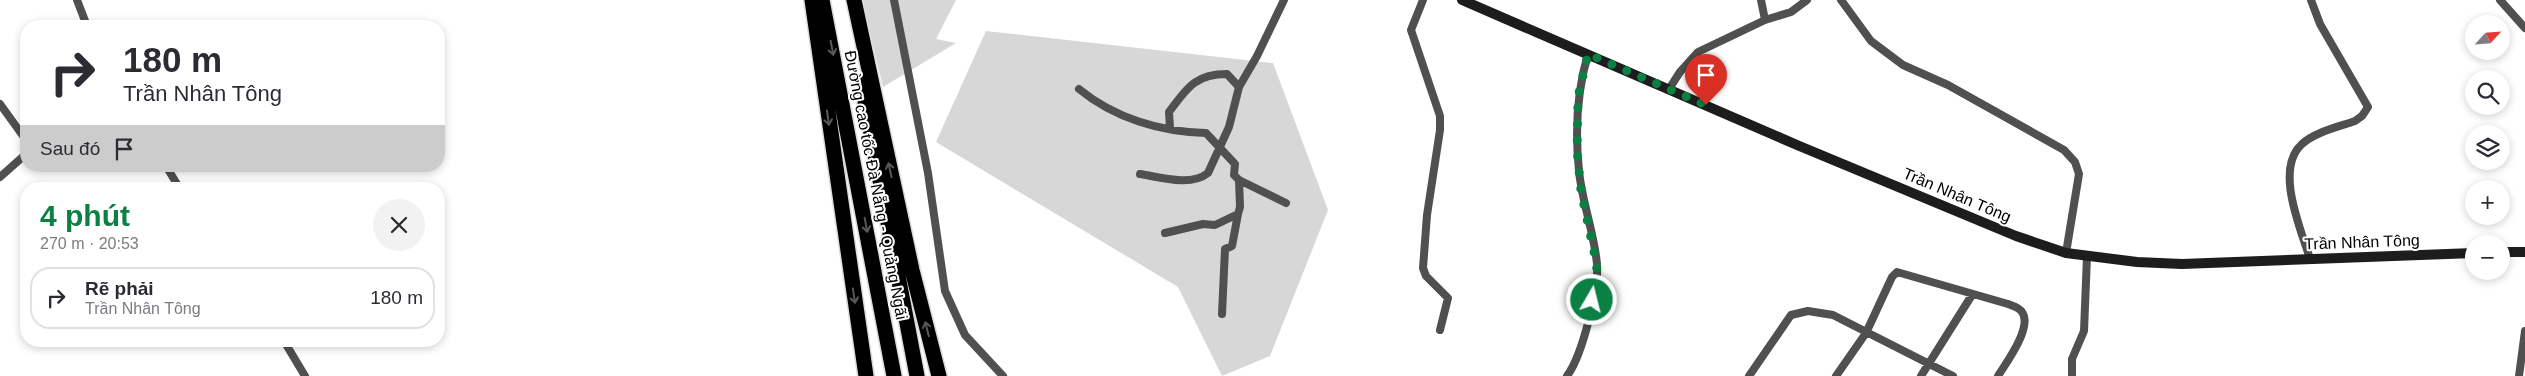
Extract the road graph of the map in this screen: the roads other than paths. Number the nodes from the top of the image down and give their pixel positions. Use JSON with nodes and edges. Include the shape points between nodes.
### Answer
{"nodes":[{"id":1,"x":77,"y":0,"type":"edge"},
{"id":2,"x":812,"y":0,"type":"edge"},
{"id":3,"x":822,"y":0,"type":"edge"},
{"id":4,"x":846,"y":0,"type":"edge"},
{"id":5,"x":854,"y":0,"type":"edge"},
{"id":6,"x":894,"y":0,"type":"edge"},
{"id":7,"x":1284,"y":0,"type":"edge"},
{"id":8,"x":1423,"y":0,"type":"edge"},
{"id":9,"x":1462,"y":0,"type":"edge"},
{"id":10,"x":1761,"y":0,"type":"edge"},
{"id":11,"x":1807,"y":0,"type":"edge"},
{"id":12,"x":1842,"y":0,"type":"edge"},
{"id":13,"x":2311,"y":0,"type":"edge"},
{"id":14,"x":2500,"y":0,"type":"edge"},
{"id":15,"x":84,"y":20,"type":"edge"},
{"id":16,"x":1765,"y":20,"type":"junction"},
{"id":17,"x":2525,"y":28,"type":"edge"},
{"id":18,"x":1588,"y":54,"type":"junction"},
{"id":19,"x":1239,"y":87,"type":"junction"},
{"id":20,"x":1079,"y":89,"type":"dead end"},
{"id":21,"x":1669,"y":90,"type":"junction"},
{"id":22,"x":0,"y":104,"type":"edge"},
{"id":23,"x":1170,"y":128,"type":"junction"},
{"id":24,"x":20,"y":132,"type":"edge"},
{"id":25,"x":1218,"y":147,"type":"junction"},
{"id":26,"x":20,"y":160,"type":"edge"},
{"id":27,"x":1140,"y":174,"type":"dead end"},
{"id":28,"x":0,"y":178,"type":"edge"},
{"id":29,"x":1239,"y":180,"type":"junction"},
{"id":30,"x":1286,"y":203,"type":"dead end"},
{"id":31,"x":1238,"y":214,"type":"junction"},
{"id":32,"x":1165,"y":234,"type":"dead end"},
{"id":33,"x":2510,"y":252,"type":"edge"},
{"id":34,"x":2525,"y":252,"type":"edge"},
{"id":35,"x":2066,"y":253,"type":"junction"},
{"id":36,"x":2465,"y":253,"type":"edge"},
{"id":37,"x":2088,"y":256,"type":"junction"},
{"id":38,"x":2310,"y":259,"type":"junction"},
{"id":39,"x":1972,"y":295,"type":"junction"},
{"id":40,"x":1222,"y":314,"type":"dead end"},
{"id":41,"x":1440,"y":330,"type":"dead end"},
{"id":42,"x":2525,"y":331,"type":"edge"},
{"id":43,"x":1866,"y":333,"type":"junction"},
{"id":44,"x":288,"y":347,"type":"edge"},
{"id":45,"x":1928,"y":364,"type":"junction"},
{"id":46,"x":305,"y":376,"type":"edge"},
{"id":47,"x":866,"y":376,"type":"edge"},
{"id":48,"x":894,"y":376,"type":"edge"},
{"id":49,"x":917,"y":376,"type":"edge"},
{"id":50,"x":939,"y":376,"type":"edge"},
{"id":51,"x":1003,"y":376,"type":"edge"},
{"id":52,"x":1567,"y":376,"type":"edge"},
{"id":53,"x":1749,"y":376,"type":"edge"},
{"id":54,"x":1836,"y":376,"type":"edge"},
{"id":55,"x":1921,"y":376,"type":"edge"},
{"id":56,"x":1952,"y":376,"type":"edge"},
{"id":57,"x":1998,"y":376,"type":"edge"},
{"id":58,"x":2072,"y":376,"type":"edge"},
{"id":59,"x":2518,"y":376,"type":"edge"}],
"edges":[{"from":1,"to":15,"type":"street"},
{"from":2,"to":47,"type":"highway","one_way":true},
{"from":3,"to":48,"type":"highway","name":"Đường cao tốc Đà Nẵng - Quảng Ngãi","one_way":true},
{"from":4,"to":49,"type":"highway","name":"Đường cao tốc Đà Nẵng - Quảng Ngãi"},
{"from":50,"to":5,"type":"highway","one_way":true,"via":[[912,270]]},
{"from":6,"to":51,"type":"street","via":[[928,173],[944,291],[965,335]]},
{"from":7,"to":19,"type":"street"},
{"from":8,"to":41,"type":"street","via":[[1411,30],[1438,106],[1440,130],[1427,215],[1423,268],[1426,276],[1448,298]]},
{"from":9,"to":18,"type":"street","name":"Trần Nhân Tông"},
{"from":10,"to":16,"type":"street"},
{"from":11,"to":16,"type":"street","via":[[1791,12]]},
{"from":12,"to":35,"type":"street","via":[[1871,41],[1903,65],[1948,85],[2064,150],[2075,162],[2079,174]]},
{"from":13,"to":38,"type":"street","via":[[2320,24],[2368,107],[2355,120],[2306,141],[2292,158],[2290,187]]},
{"from":14,"to":17,"type":"street"},
{"from":16,"to":21,"type":"street","via":[[1698,52]]},
{"from":18,"to":21,"type":"street","name":"Trần Nhân Tông"},
{"from":18,"to":52,"type":"street","via":[[1578,97],[1577,150],[1581,191],[1597,266],[1590,318],[1582,345]]},
{"from":19,"to":23,"type":"street","via":[[1227,74],[1209,74],[1187,88],[1169,112]]},
{"from":19,"to":25,"type":"street","via":[[1229,126]]},
{"from":20,"to":23,"type":"street","via":[[1099,105],[1116,110],[1130,120]]},
{"from":21,"to":35,"type":"street","name":"Trần Nhân Tông","via":[[1966,217]]},
{"from":22,"to":24,"type":"street"},
{"from":23,"to":25,"type":"street","via":[[1206,133]]},
{"from":25,"to":27,"type":"street","via":[[1208,173],[1202,178],[1190,180]]},
{"from":25,"to":29,"type":"street","via":[[1235,164],[1234,175]]},
{"from":26,"to":28,"type":"street"},
{"from":29,"to":30,"type":"street"},
{"from":29,"to":31,"type":"street"},
{"from":31,"to":32,"type":"street","via":[[1215,225],[1203,224]]},
{"from":31,"to":40,"type":"street","via":[[1232,246],[1225,249]]},
{"from":33,"to":34,"type":"street"},
{"from":35,"to":37,"type":"street","name":"Trần Nhân Tông"},
{"from":36,"to":38,"type":"street","name":"Trần Nhân Tông"},
{"from":37,"to":38,"type":"street","name":"Trần Nhân Tông","via":[[2182,264]]},
{"from":37,"to":58,"type":"street","via":[[2084,331],[2072,359]]},
{"from":39,"to":43,"type":"street","via":[[1898,272],[1892,277]]},
{"from":39,"to":45,"type":"street"},
{"from":39,"to":57,"type":"street","via":[[2018,308],[2024,317],[2018,345]]},
{"from":42,"to":59,"type":"street"},
{"from":43,"to":45,"type":"street"},
{"from":43,"to":53,"type":"street","via":[[1827,314],[1808,311],[1791,315]]},
{"from":43,"to":54,"type":"street"},
{"from":44,"to":46,"type":"street"},
{"from":45,"to":55,"type":"street"},
{"from":45,"to":56,"type":"street"}]}
